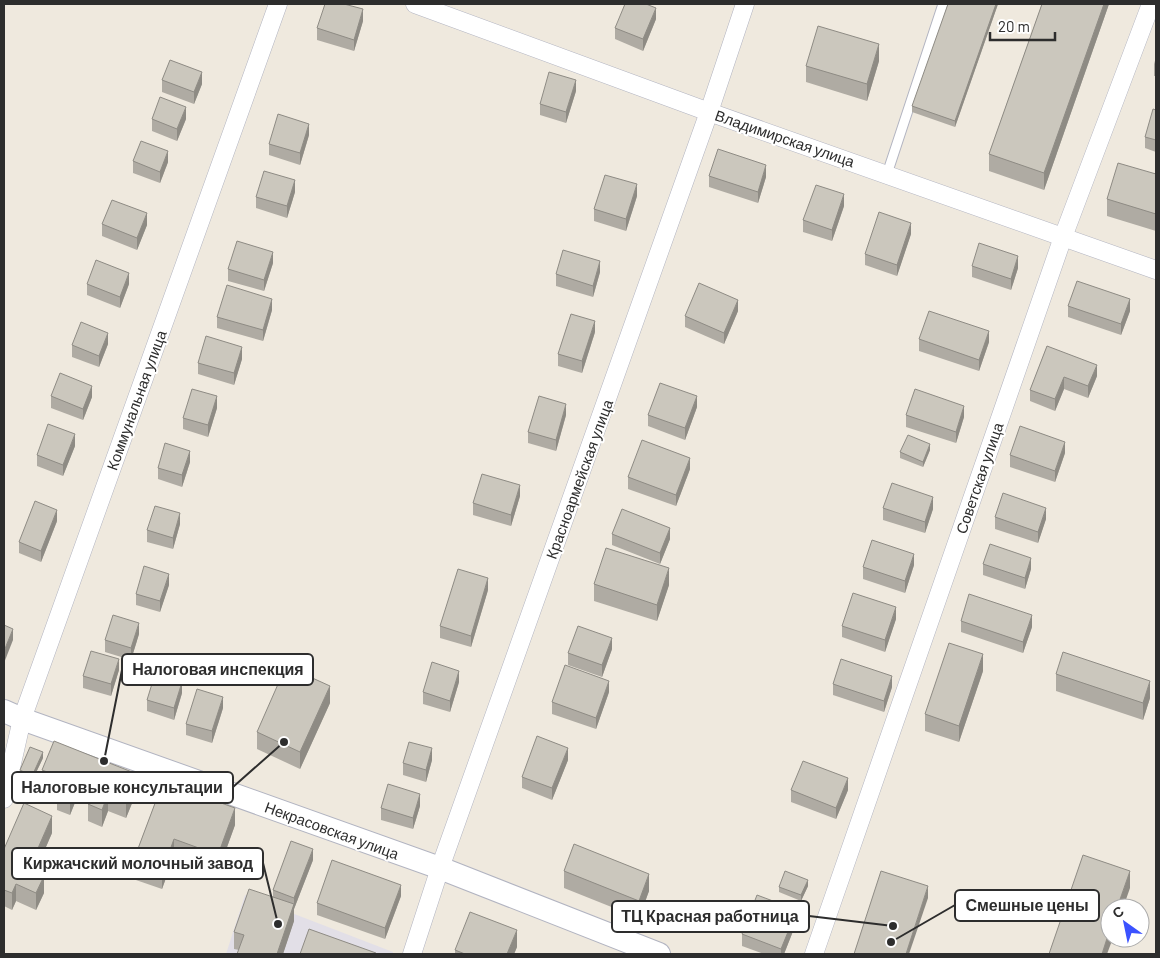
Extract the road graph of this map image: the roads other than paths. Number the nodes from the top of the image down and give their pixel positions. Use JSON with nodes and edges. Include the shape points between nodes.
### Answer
{"nodes":[{"id":1,"x":278,"y":4,"type":"edge"},
{"id":2,"x":415,"y":4,"type":"edge"},
{"id":3,"x":745,"y":4,"type":"edge"},
{"id":4,"x":943,"y":4,"type":"edge"},
{"id":5,"x":1151,"y":4,"type":"edge"},
{"id":6,"x":709,"y":112,"type":"junction"},
{"id":7,"x":887,"y":174,"type":"junction"},
{"id":8,"x":1063,"y":237,"type":"junction"},
{"id":9,"x":1156,"y":270,"type":"edge"},
{"id":10,"x":13,"y":715,"type":"edge"},
{"id":11,"x":4,"y":799,"type":"edge"},
{"id":12,"x":440,"y":868,"type":"junction"},
{"id":13,"x":412,"y":954,"type":"edge"},
{"id":14,"x":659,"y":954,"type":"edge"},
{"id":15,"x":814,"y":954,"type":"edge"}],
"edges":[{"from":1,"to":10,"type":"street","name":"Коммунальная улица"},
{"from":2,"to":6,"type":"street","name":"Владимирская улица"},
{"from":3,"to":6,"type":"street","name":"Красноармейская улица"},
{"from":4,"to":7,"type":"lane"},
{"from":5,"to":8,"type":"street","name":"Советская улица"},
{"from":6,"to":7,"type":"street","name":"Владимирская улица"},
{"from":6,"to":12,"type":"street","name":"Красноармейская улица"},
{"from":7,"to":8,"type":"street","name":"Владимирская улица"},
{"from":8,"to":9,"type":"street","name":"Владимирская улица"},
{"from":8,"to":15,"type":"street","name":"Советская улица"},
{"from":10,"to":11,"type":"street","name":"Коммунальная улица"},
{"from":10,"to":12,"type":"street","name":"Некрасовская улица"},
{"from":12,"to":13,"type":"street","name":"Красноармейская улица"},
{"from":12,"to":14,"type":"street","name":"Некрасовская улица"}]}
